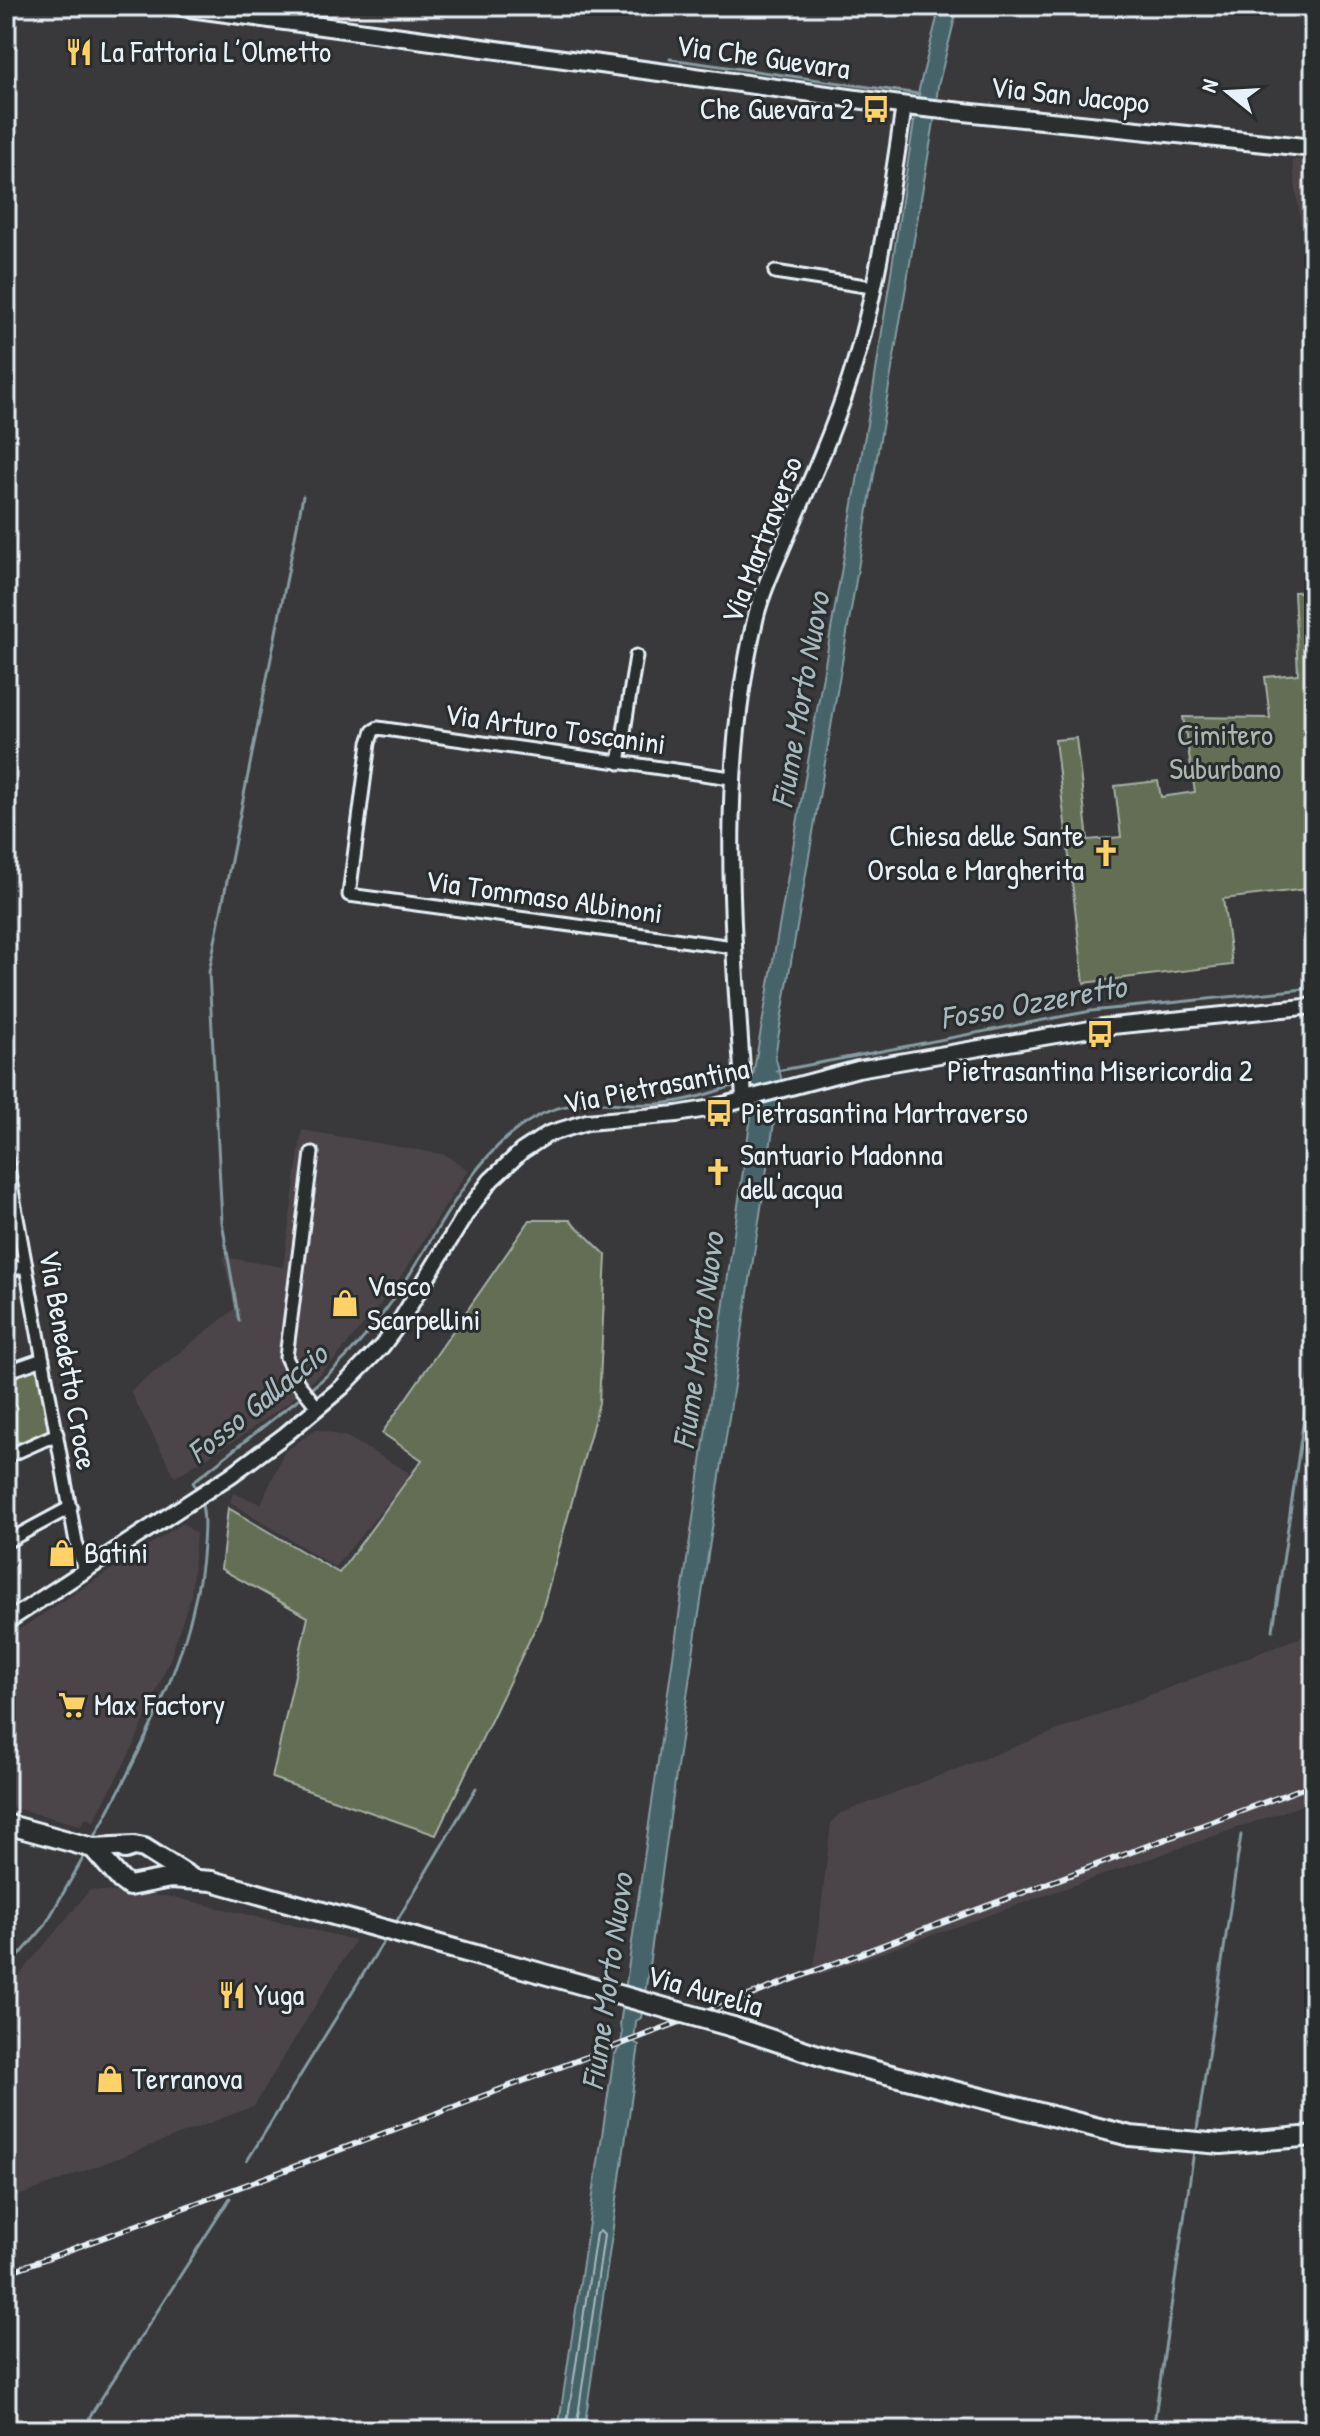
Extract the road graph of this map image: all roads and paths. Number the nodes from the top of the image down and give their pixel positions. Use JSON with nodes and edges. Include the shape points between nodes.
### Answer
{"nodes":[{"id":1,"x":175,"y":6,"type":"edge"},
{"id":2,"x":910,"y":106,"type":"junction"},
{"id":3,"x":1314,"y":148,"type":"edge"},
{"id":4,"x":775,"y":272,"type":"dead end"},
{"id":5,"x":872,"y":287,"type":"junction"},
{"id":6,"x":636,"y":656,"type":"dead end"},
{"id":7,"x":619,"y":763,"type":"junction"},
{"id":8,"x":731,"y":778,"type":"junction"},
{"id":9,"x":349,"y":895,"type":"joint"},
{"id":10,"x":733,"y":947,"type":"junction"},
{"id":11,"x":1314,"y":1006,"type":"edge"},
{"id":12,"x":745,"y":1090,"type":"junction"},
{"id":13,"x":312,"y":1153,"type":"dead end"},
{"id":14,"x":6,"y":1157,"type":"edge"},
{"id":15,"x":26,"y":1265,"type":"junction"},
{"id":16,"x":6,"y":1272,"type":"edge"},
{"id":17,"x":43,"y":1359,"type":"junction"},
{"id":18,"x":6,"y":1372,"type":"edge"},
{"id":19,"x":318,"y":1408,"type":"junction"},
{"id":20,"x":57,"y":1434,"type":"junction"},
{"id":21,"x":6,"y":1457,"type":"edge"},
{"id":22,"x":71,"y":1507,"type":"junction"},
{"id":23,"x":6,"y":1542,"type":"edge"},
{"id":24,"x":84,"y":1571,"type":"junction"},
{"id":25,"x":6,"y":1622,"type":"edge"},
{"id":26,"x":6,"y":1824,"type":"edge"},
{"id":27,"x":134,"y":1846,"type":"junction"},
{"id":28,"x":93,"y":1848,"type":"junction"},
{"id":29,"x":152,"y":1855,"type":"junction"},
{"id":30,"x":115,"y":1872,"type":"junction"},
{"id":31,"x":192,"y":1878,"type":"junction"},
{"id":32,"x":147,"y":1882,"type":"junction"},
{"id":33,"x":1314,"y":2136,"type":"edge"}],
"edges":[{"from":1,"to":2,"type":"main road","name":"Via Che Guevara"},
{"from":2,"to":3,"type":"main road","name":"Via San Jacopo"},
{"from":2,"to":5,"type":"street","name":"Via Martraverso"},
{"from":4,"to":5,"type":"street"},
{"from":5,"to":8,"type":"street","name":"Via Martraverso","via":[[830,436],[757,612]]},
{"from":6,"to":7,"type":"street"},
{"from":7,"to":8,"type":"street","name":"Via Arturo Toscanini"},
{"from":7,"to":9,"type":"street","name":"Via Arturo Toscanini","via":[[382,728],[373,731]]},
{"from":8,"to":10,"type":"street","name":"Via Martraverso"},
{"from":9,"to":10,"type":"street","name":"Via Tommaso Albinoni"},
{"from":10,"to":12,"type":"street","name":"Via Martraverso"},
{"from":11,"to":12,"type":"street","name":"Via Pietrasantina","via":[[1102,1027],[858,1069],[780,1088]]},
{"from":12,"to":19,"type":"street","name":"Via Pietrasantina","via":[[712,1108],[560,1129],[522,1151],[472,1204],[382,1346]]},
{"from":13,"to":19,"type":"street","via":[[286,1357]]},
{"from":14,"to":15,"type":"street","name":"Via Benedetto Croce"},
{"from":15,"to":16,"type":"street"},
{"from":15,"to":17,"type":"street","name":"Via Benedetto Croce"},
{"from":17,"to":18,"type":"street"},
{"from":17,"to":20,"type":"street","name":"Via Benedetto Croce"},
{"from":19,"to":24,"type":"street","name":"Via Pietrasantina","via":[[209,1491]]},
{"from":20,"to":21,"type":"street"},
{"from":20,"to":22,"type":"street","name":"Via Benedetto Croce"},
{"from":22,"to":23,"type":"street"},
{"from":22,"to":24,"type":"street","name":"Via Benedetto Croce"},
{"from":24,"to":25,"type":"street","name":"Via Pietrasantina"},
{"from":26,"to":28,"type":"main road"},
{"from":27,"to":28,"type":"main road"},
{"from":27,"to":29,"type":"main road"},
{"from":27,"to":30,"type":"main road","via":[[118,1854]]},
{"from":28,"to":30,"type":"main road"},
{"from":29,"to":31,"type":"main road","name":"Via Aurelia"},
{"from":29,"to":32,"type":"main road","via":[[155,1869]]},
{"from":30,"to":32,"type":"main road","via":[[129,1886]]},
{"from":31,"to":32,"type":"main road","name":"Via Aurelia"},
{"from":31,"to":33,"type":"main road","name":"Via Aurelia","bridge":true,"via":[[733,2027],[836,2061],[1130,2136],[1204,2144]]}]}
